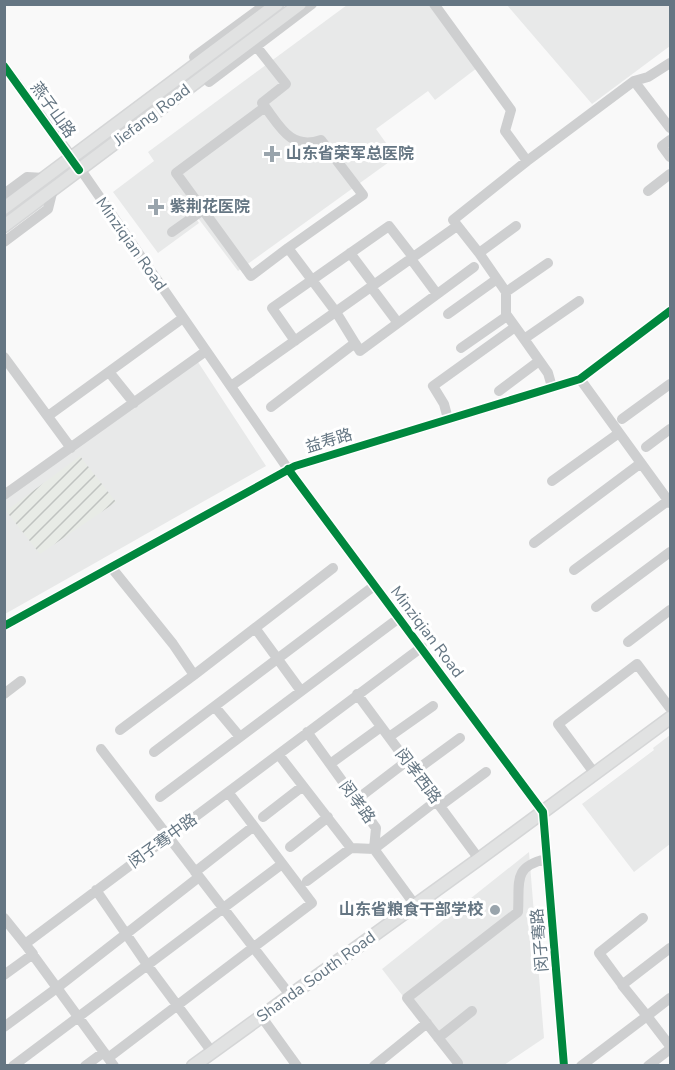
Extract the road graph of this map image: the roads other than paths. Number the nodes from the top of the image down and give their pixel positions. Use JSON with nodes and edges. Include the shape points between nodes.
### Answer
{"nodes":[{"id":1,"x":277,"y":4,"type":"edge"},
{"id":2,"x":300,"y":4,"type":"edge"},
{"id":3,"x":312,"y":4,"type":"edge"},
{"id":4,"x":434,"y":4,"type":"edge"},
{"id":5,"x":265,"y":5,"type":"edge"},
{"id":6,"x":256,"y":46,"type":"junction"},
{"id":7,"x":194,"y":57,"type":"joint"},
{"id":8,"x":670,"y":63,"type":"edge"},
{"id":9,"x":4,"y":66,"type":"edge"},
{"id":10,"x":189,"y":70,"type":"junction"},
{"id":11,"x":4,"y":74,"type":"edge"},
{"id":12,"x":203,"y":81,"type":"junction"},
{"id":13,"x":634,"y":81,"type":"junction"},
{"id":14,"x":265,"y":107,"type":"junction"},
{"id":15,"x":670,"y":128,"type":"edge"},
{"id":16,"x":670,"y":140,"type":"edge"},
{"id":17,"x":670,"y":157,"type":"edge"},
{"id":18,"x":70,"y":159,"type":"junction"},
{"id":19,"x":527,"y":162,"type":"junction"},
{"id":20,"x":79,"y":170,"type":"junction"},
{"id":21,"x":670,"y":174,"type":"edge"},
{"id":22,"x":44,"y":178,"type":"junction"},
{"id":23,"x":53,"y":189,"type":"junction"},
{"id":24,"x":648,"y":191,"type":"dead end"},
{"id":25,"x":4,"y":194,"type":"edge"},
{"id":26,"x":4,"y":208,"type":"edge"},
{"id":27,"x":203,"y":210,"type":"junction"},
{"id":28,"x":4,"y":226,"type":"edge"},
{"id":29,"x":458,"y":226,"type":"junction"},
{"id":30,"x":516,"y":226,"type":"dead end"},
{"id":31,"x":172,"y":232,"type":"dead end"},
{"id":32,"x":4,"y":242,"type":"edge"},
{"id":33,"x":288,"y":248,"type":"junction"},
{"id":34,"x":350,"y":253,"type":"junction"},
{"id":35,"x":478,"y":253,"type":"junction"},
{"id":36,"x":412,"y":258,"type":"junction"},
{"id":37,"x":548,"y":263,"type":"dead end"},
{"id":38,"x":474,"y":267,"type":"dead end"},
{"id":39,"x":497,"y":279,"type":"junction"},
{"id":40,"x":312,"y":280,"type":"junction"},
{"id":41,"x":373,"y":286,"type":"junction"},
{"id":42,"x":506,"y":292,"type":"junction"},
{"id":43,"x":437,"y":294,"type":"junction"},
{"id":44,"x":579,"y":301,"type":"dead end"},
{"id":45,"x":670,"y":311,"type":"edge"},
{"id":46,"x":336,"y":312,"type":"junction"},
{"id":47,"x":448,"y":314,"type":"dead end"},
{"id":48,"x":507,"y":316,"type":"junction"},
{"id":49,"x":183,"y":318,"type":"junction"},
{"id":50,"x":398,"y":323,"type":"junction"},
{"id":51,"x":515,"y":327,"type":"junction"},
{"id":52,"x":524,"y":339,"type":"junction"},
{"id":53,"x":295,"y":341,"type":"junction"},
{"id":54,"x":355,"y":343,"type":"junction"},
{"id":55,"x":461,"y":348,"type":"dead end"},
{"id":56,"x":206,"y":351,"type":"junction"},
{"id":57,"x":4,"y":357,"type":"edge"},
{"id":58,"x":539,"y":361,"type":"junction"},
{"id":59,"x":109,"y":372,"type":"junction"},
{"id":60,"x":580,"y":378,"type":"junction"},
{"id":61,"x":670,"y":384,"type":"edge"},
{"id":62,"x":231,"y":386,"type":"junction"},
{"id":63,"x":552,"y":387,"type":"junction"},
{"id":64,"x":499,"y":391,"type":"dead end"},
{"id":65,"x":134,"y":403,"type":"junction"},
{"id":66,"x":272,"y":407,"type":"dead end"},
{"id":67,"x":48,"y":416,"type":"junction"},
{"id":68,"x":448,"y":419,"type":"junction"},
{"id":69,"x":622,"y":419,"type":"dead end"},
{"id":70,"x":670,"y":429,"type":"edge"},
{"id":71,"x":619,"y":433,"type":"junction"},
{"id":72,"x":646,"y":447,"type":"dead end"},
{"id":73,"x":71,"y":448,"type":"junction"},
{"id":74,"x":641,"y":463,"type":"junction"},
{"id":75,"x":288,"y":469,"type":"junction"},
{"id":76,"x":552,"y":481,"type":"dead end"},
{"id":77,"x":7,"y":489,"type":"edge"},
{"id":78,"x":670,"y":502,"type":"edge"},
{"id":79,"x":534,"y":543,"type":"dead end"},
{"id":80,"x":670,"y":552,"type":"edge"},
{"id":81,"x":111,"y":567,"type":"junction"},
{"id":82,"x":333,"y":568,"type":"dead end"},
{"id":83,"x":574,"y":570,"type":"dead end"},
{"id":84,"x":374,"y":586,"type":"junction"},
{"id":85,"x":596,"y":607,"type":"dead end"},
{"id":86,"x":670,"y":610,"type":"edge"},
{"id":87,"x":399,"y":618,"type":"junction"},
{"id":88,"x":4,"y":626,"type":"edge"},
{"id":89,"x":255,"y":628,"type":"junction"},
{"id":90,"x":628,"y":642,"type":"dead end"},
{"id":91,"x":422,"y":647,"type":"junction"},
{"id":92,"x":277,"y":660,"type":"junction"},
{"id":93,"x":194,"y":675,"type":"junction"},
{"id":94,"x":21,"y":681,"type":"dead end"},
{"id":95,"x":301,"y":691,"type":"junction"},
{"id":96,"x":4,"y":694,"type":"edge"},
{"id":97,"x":357,"y":694,"type":"junction"},
{"id":98,"x":433,"y":706,"type":"dead end"},
{"id":99,"x":215,"y":707,"type":"junction"},
{"id":100,"x":670,"y":708,"type":"edge"},
{"id":101,"x":670,"y":718,"type":"edge"},
{"id":102,"x":381,"y":727,"type":"junction"},
{"id":103,"x":120,"y":730,"type":"dead end"},
{"id":104,"x":307,"y":732,"type":"junction"},
{"id":105,"x":240,"y":737,"type":"junction"},
{"id":106,"x":389,"y":737,"type":"junction"},
{"id":107,"x":460,"y":738,"type":"dead end"},
{"id":108,"x":100,"y":749,"type":"dead end"},
{"id":109,"x":154,"y":752,"type":"dead end"},
{"id":110,"x":279,"y":755,"type":"junction"},
{"id":111,"x":407,"y":761,"type":"junction"},
{"id":112,"x":330,"y":764,"type":"junction"},
{"id":113,"x":415,"y":771,"type":"junction"},
{"id":114,"x":486,"y":772,"type":"dead end"},
{"id":115,"x":595,"y":774,"type":"junction"},
{"id":116,"x":303,"y":786,"type":"junction"},
{"id":117,"x":228,"y":792,"type":"junction"},
{"id":118,"x":160,"y":797,"type":"dead end"},
{"id":119,"x":356,"y":800,"type":"junction"},
{"id":120,"x":438,"y":803,"type":"junction"},
{"id":121,"x":543,"y":812,"type":"junction"},
{"id":122,"x":263,"y":817,"type":"dead end"},
{"id":123,"x":328,"y":817,"type":"junction"},
{"id":124,"x":254,"y":826,"type":"junction"},
{"id":125,"x":168,"y":837,"type":"junction"},
{"id":126,"x":290,"y":847,"type":"dead end"},
{"id":127,"x":351,"y":848,"type":"junction"},
{"id":128,"x":374,"y":849,"type":"junction"},
{"id":129,"x":479,"y":859,"type":"junction"},
{"id":130,"x":546,"y":859,"type":"junction"},
{"id":131,"x":282,"y":864,"type":"junction"},
{"id":132,"x":197,"y":875,"type":"junction"},
{"id":133,"x":307,"y":881,"type":"dead end"},
{"id":134,"x":96,"y":890,"type":"junction"},
{"id":135,"x":415,"y":905,"type":"junction"},
{"id":136,"x":224,"y":909,"type":"junction"},
{"id":137,"x":4,"y":918,"type":"edge"},
{"id":138,"x":643,"y":918,"type":"dead end"},
{"id":139,"x":127,"y":934,"type":"junction"},
{"id":140,"x":25,"y":944,"type":"junction"},
{"id":141,"x":253,"y":947,"type":"junction"},
{"id":142,"x":670,"y":948,"type":"edge"},
{"id":143,"x":33,"y":954,"type":"junction"},
{"id":144,"x":148,"y":966,"type":"junction"},
{"id":145,"x":4,"y":975,"type":"edge"},
{"id":146,"x":59,"y":986,"type":"junction"},
{"id":147,"x":624,"y":987,"type":"junction"},
{"id":148,"x":290,"y":995,"type":"junction"},
{"id":149,"x":670,"y":998,"type":"edge"},
{"id":150,"x":178,"y":1005,"type":"junction"},
{"id":151,"x":472,"y":1011,"type":"dead end"},
{"id":152,"x":79,"y":1016,"type":"junction"},
{"id":153,"x":261,"y":1016,"type":"junction"},
{"id":154,"x":647,"y":1016,"type":"junction"},
{"id":155,"x":427,"y":1023,"type":"junction"},
{"id":156,"x":4,"y":1027,"type":"edge"},
{"id":157,"x":438,"y":1038,"type":"junction"},
{"id":158,"x":670,"y":1048,"type":"edge"},
{"id":159,"x":212,"y":1052,"type":"junction"},
{"id":160,"x":109,"y":1058,"type":"edge"},
{"id":161,"x":458,"y":1063,"type":"dead end"},
{"id":162,"x":14,"y":1065,"type":"edge"},
{"id":163,"x":85,"y":1065,"type":"edge"},
{"id":164,"x":193,"y":1065,"type":"edge"},
{"id":165,"x":297,"y":1065,"type":"edge"},
{"id":166,"x":375,"y":1065,"type":"edge"},
{"id":167,"x":564,"y":1065,"type":"edge"},
{"id":168,"x":581,"y":1065,"type":"edge"},
{"id":169,"x":648,"y":1065,"type":"edge"}],
"edges":[{"from":1,"to":10,"type":"main road","name":"Jiefang Road"},
{"from":2,"to":12,"type":"main road","name":"Jiefang Road"},
{"from":3,"to":6,"type":"street"},
{"from":4,"to":19,"type":"street","via":[[511,110],[505,131]]},
{"from":5,"to":7,"type":"street"},
{"from":6,"to":12,"type":"street"},
{"from":6,"to":14,"type":"street","via":[[286,84],[262,103]]},
{"from":7,"to":10,"type":"main road"},
{"from":8,"to":13,"type":"street"},
{"from":9,"to":18,"type":"street","name":"燕子山路"},
{"from":10,"to":18,"type":"main road","name":"Jiefang Road"},
{"from":11,"to":18,"type":"street"},
{"from":12,"to":20,"type":"main road","name":"Jiefang Road"},
{"from":13,"to":15,"type":"street"},
{"from":13,"to":19,"type":"street"},
{"from":14,"to":27,"type":"street","via":[[176,173]]},
{"from":14,"to":33,"type":"street","via":[[290,139],[312,143],[321,140],[363,195]]},
{"from":16,"to":17,"type":"street","via":[[662,146]]},
{"from":18,"to":20,"type":"street","name":"燕子山路"},
{"from":18,"to":22,"type":"main road","name":"Jiefang Road"},
{"from":19,"to":29,"type":"street","via":[[453,220]]},
{"from":20,"to":23,"type":"main road","name":"Jiefang Road"},
{"from":20,"to":49,"type":"street","name":"Minziqian Road"},
{"from":21,"to":24,"type":"street"},
{"from":22,"to":25,"type":"street","via":[[27,177]]},
{"from":22,"to":26,"type":"main road","name":"Jiefang Road"},
{"from":23,"to":28,"type":"main road","name":"Jiefang Road"},
{"from":23,"to":32,"type":"street","via":[[48,209]]},
{"from":27,"to":31,"type":"street"},
{"from":27,"to":33,"type":"street","via":[[251,276]]},
{"from":29,"to":35,"type":"street"},
{"from":29,"to":36,"type":"street"},
{"from":30,"to":35,"type":"street"},
{"from":33,"to":40,"type":"street"},
{"from":34,"to":36,"type":"street","via":[[389,226]]},
{"from":34,"to":40,"type":"street"},
{"from":34,"to":41,"type":"street"},
{"from":35,"to":39,"type":"street"},
{"from":36,"to":41,"type":"street"},
{"from":36,"to":43,"type":"street"},
{"from":37,"to":42,"type":"street"},
{"from":38,"to":43,"type":"street"},
{"from":39,"to":42,"type":"street"},
{"from":39,"to":47,"type":"street"},
{"from":40,"to":46,"type":"street"},
{"from":40,"to":53,"type":"street","via":[[272,308]]},
{"from":41,"to":46,"type":"street"},
{"from":41,"to":50,"type":"street"},
{"from":42,"to":48,"type":"street"},
{"from":43,"to":50,"type":"street"},
{"from":44,"to":52,"type":"street"},
{"from":45,"to":60,"type":"street","name":"益寿路"},
{"from":46,"to":53,"type":"street"},
{"from":46,"to":54,"type":"street"},
{"from":48,"to":51,"type":"street"},
{"from":48,"to":55,"type":"street"},
{"from":49,"to":56,"type":"street","name":"Minziqian Road"},
{"from":49,"to":59,"type":"street"},
{"from":50,"to":54,"type":"street","via":[[360,351]]},
{"from":51,"to":52,"type":"street"},
{"from":51,"to":68,"type":"street","via":[[433,386]]},
{"from":52,"to":58,"type":"street"},
{"from":53,"to":62,"type":"street"},
{"from":54,"to":66,"type":"street"},
{"from":56,"to":62,"type":"street","name":"Minziqian Road"},
{"from":56,"to":65,"type":"street"},
{"from":57,"to":67,"type":"street"},
{"from":58,"to":63,"type":"street"},
{"from":58,"to":64,"type":"street"},
{"from":59,"to":65,"type":"street"},
{"from":59,"to":67,"type":"street"},
{"from":60,"to":63,"type":"street","name":"益寿路"},
{"from":60,"to":71,"type":"street"},
{"from":61,"to":69,"type":"street"},
{"from":62,"to":75,"type":"street","name":"Minziqian Road"},
{"from":63,"to":68,"type":"street","name":"益寿路"},
{"from":65,"to":73,"type":"street"},
{"from":67,"to":73,"type":"street"},
{"from":68,"to":75,"type":"street","name":"益寿路"},
{"from":70,"to":72,"type":"street"},
{"from":71,"to":74,"type":"street"},
{"from":71,"to":76,"type":"street"},
{"from":73,"to":77,"type":"street"},
{"from":74,"to":78,"type":"street"},
{"from":74,"to":79,"type":"street"},
{"from":75,"to":81,"type":"street","name":"益寿路"},
{"from":75,"to":84,"type":"street","name":"Minziqian Road"},
{"from":78,"to":83,"type":"street"},
{"from":80,"to":85,"type":"street"},
{"from":81,"to":88,"type":"street","name":"益寿路"},
{"from":81,"to":93,"type":"street"},
{"from":82,"to":89,"type":"street"},
{"from":84,"to":87,"type":"street","name":"Minziqian Road"},
{"from":84,"to":92,"type":"street"},
{"from":86,"to":90,"type":"street"},
{"from":87,"to":91,"type":"street","name":"Minziqian Road"},
{"from":87,"to":95,"type":"street"},
{"from":89,"to":92,"type":"street"},
{"from":89,"to":93,"type":"street"},
{"from":91,"to":97,"type":"street","name":"闵子骞中路"},
{"from":91,"to":121,"type":"street","name":"Minziqian Road"},
{"from":92,"to":95,"type":"street"},
{"from":92,"to":99,"type":"street"},
{"from":93,"to":103,"type":"street"},
{"from":94,"to":96,"type":"street"},
{"from":95,"to":105,"type":"street"},
{"from":97,"to":102,"type":"street","name":"闵孝西路"},
{"from":97,"to":104,"type":"street","name":"闵子骞中路"},
{"from":98,"to":106,"type":"street"},
{"from":99,"to":105,"type":"street"},
{"from":99,"to":109,"type":"street"},
{"from":100,"to":115,"type":"street","via":[[637,664],[558,724]]},
{"from":101,"to":115,"type":"main road","name":"Shanda South Road"},
{"from":102,"to":106,"type":"street","name":"闵孝西路"},
{"from":102,"to":112,"type":"street"},
{"from":104,"to":110,"type":"street","name":"闵子骞中路"},
{"from":104,"to":112,"type":"street","name":"闵孝路"},
{"from":105,"to":118,"type":"street"},
{"from":106,"to":111,"type":"street","name":"闵孝西路"},
{"from":107,"to":113,"type":"street"},
{"from":108,"to":125,"type":"street"},
{"from":110,"to":116,"type":"street"},
{"from":110,"to":117,"type":"street","name":"闵子骞中路"},
{"from":111,"to":113,"type":"street","name":"闵孝西路"},
{"from":111,"to":119,"type":"street"},
{"from":112,"to":119,"type":"street","name":"闵孝路"},
{"from":113,"to":120,"type":"street","name":"闵孝西路"},
{"from":114,"to":120,"type":"street"},
{"from":115,"to":121,"type":"main road","name":"Shanda South Road"},
{"from":116,"to":122,"type":"street"},
{"from":116,"to":123,"type":"street"},
{"from":117,"to":124,"type":"street"},
{"from":117,"to":125,"type":"street","name":"闵子骞中路"},
{"from":119,"to":128,"type":"street","name":"闵孝路","via":[[376,828]]},
{"from":120,"to":128,"type":"street"},
{"from":120,"to":129,"type":"street","name":"闵孝西路"},
{"from":121,"to":129,"type":"main road","name":"Shanda South Road"},
{"from":121,"to":130,"type":"street","name":"闵子骞路"},
{"from":123,"to":126,"type":"street"},
{"from":123,"to":127,"type":"street"},
{"from":124,"to":131,"type":"street"},
{"from":124,"to":132,"type":"street"},
{"from":125,"to":132,"type":"street"},
{"from":125,"to":134,"type":"street","name":"闵子骞中路"},
{"from":127,"to":128,"type":"street"},
{"from":127,"to":133,"type":"street"},
{"from":128,"to":135,"type":"street","name":"闵孝路"},
{"from":129,"to":135,"type":"main road","name":"Shanda South Road"},
{"from":130,"to":155,"type":"street","via":[[529,863],[520,874],[518,912],[407,998]]},
{"from":130,"to":167,"type":"street","name":"闵子骞路"},
{"from":131,"to":136,"type":"street"},
{"from":131,"to":141,"type":"street","via":[[312,903]]},
{"from":132,"to":136,"type":"street"},
{"from":132,"to":139,"type":"street"},
{"from":134,"to":139,"type":"street"},
{"from":134,"to":140,"type":"street","name":"闵子骞中路"},
{"from":135,"to":148,"type":"main road","name":"Shanda South Road"},
{"from":136,"to":141,"type":"street"},
{"from":136,"to":144,"type":"street"},
{"from":137,"to":140,"type":"street"},
{"from":138,"to":147,"type":"street","via":[[599,953]]},
{"from":139,"to":144,"type":"street"},
{"from":139,"to":146,"type":"street"},
{"from":140,"to":143,"type":"street"},
{"from":141,"to":148,"type":"street"},
{"from":141,"to":150,"type":"street"},
{"from":142,"to":147,"type":"street"},
{"from":143,"to":145,"type":"street"},
{"from":143,"to":146,"type":"street"},
{"from":144,"to":150,"type":"street"},
{"from":144,"to":152,"type":"street"},
{"from":146,"to":152,"type":"street"},
{"from":146,"to":156,"type":"street"},
{"from":147,"to":154,"type":"street"},
{"from":148,"to":153,"type":"main road","name":"Shanda South Road"},
{"from":149,"to":154,"type":"street"},
{"from":150,"to":159,"type":"street"},
{"from":150,"to":160,"type":"street"},
{"from":151,"to":157,"type":"street"},
{"from":152,"to":160,"type":"street"},
{"from":152,"to":162,"type":"street"},
{"from":153,"to":159,"type":"main road","name":"Shanda South Road"},
{"from":153,"to":165,"type":"street"},
{"from":154,"to":158,"type":"street"},
{"from":154,"to":168,"type":"street"},
{"from":155,"to":157,"type":"street"},
{"from":155,"to":166,"type":"street"},
{"from":157,"to":161,"type":"street"},
{"from":158,"to":169,"type":"street"},
{"from":159,"to":164,"type":"main road","name":"Shanda South Road"},
{"from":160,"to":163,"type":"street"}]}
